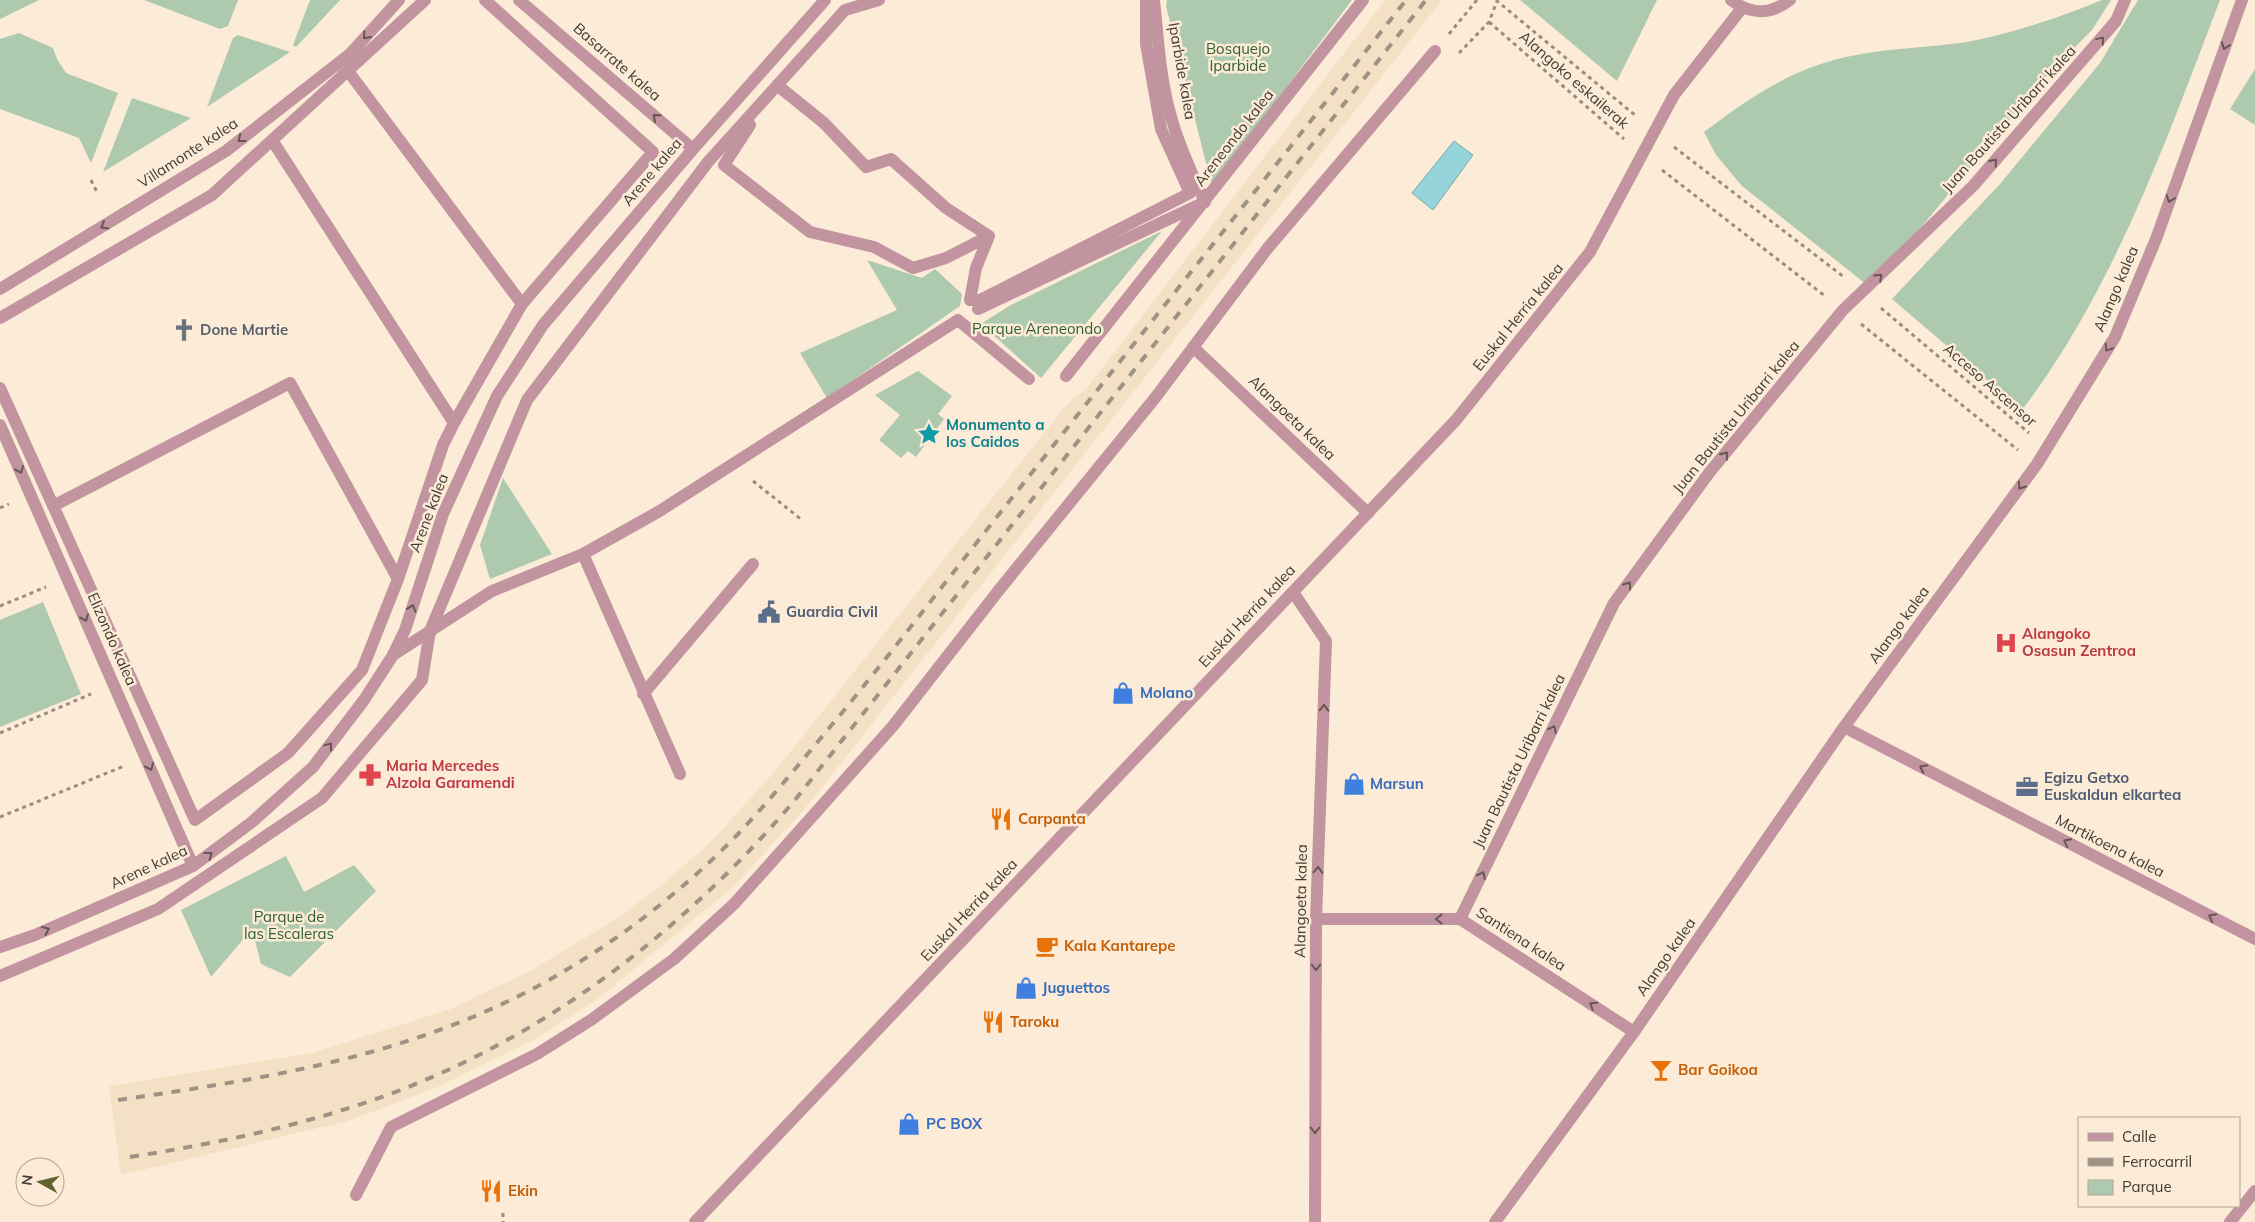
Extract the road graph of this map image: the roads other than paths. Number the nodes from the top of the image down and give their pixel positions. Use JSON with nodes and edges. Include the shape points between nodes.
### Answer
{"nodes":[{"id":1,"x":399,"y":0,"type":"edge"},
{"id":2,"x":424,"y":0,"type":"edge"},
{"id":3,"x":485,"y":0,"type":"edge"},
{"id":4,"x":519,"y":0,"type":"edge"},
{"id":5,"x":826,"y":0,"type":"edge"},
{"id":6,"x":879,"y":0,"type":"edge"},
{"id":7,"x":1146,"y":0,"type":"edge"},
{"id":8,"x":1154,"y":0,"type":"edge"},
{"id":9,"x":1363,"y":0,"type":"edge"},
{"id":10,"x":1731,"y":0,"type":"edge"},
{"id":11,"x":1790,"y":0,"type":"edge"},
{"id":12,"x":2125,"y":0,"type":"edge"},
{"id":13,"x":2242,"y":0,"type":"edge"},
{"id":14,"x":1742,"y":8,"type":"junction"},
{"id":15,"x":1435,"y":51,"type":"road end"},
{"id":16,"x":348,"y":71,"type":"junction"},
{"id":17,"x":777,"y":85,"type":"junction"},
{"id":18,"x":272,"y":140,"type":"junction"},
{"id":19,"x":693,"y":149,"type":"junction"},
{"id":20,"x":1205,"y":202,"type":"junction"},
{"id":21,"x":989,"y":236,"type":"junction"},
{"id":22,"x":0,"y":289,"type":"edge"},
{"id":23,"x":522,"y":304,"type":"junction"},
{"id":24,"x":978,"y":309,"type":"dead end"},
{"id":25,"x":0,"y":318,"type":"edge"},
{"id":26,"x":1193,"y":347,"type":"junction"},
{"id":27,"x":1066,"y":376,"type":"dead end"},
{"id":28,"x":1029,"y":380,"type":"dead end"},
{"id":29,"x":0,"y":388,"type":"edge"},
{"id":30,"x":454,"y":424,"type":"junction"},
{"id":31,"x":0,"y":425,"type":"edge"},
{"id":32,"x":53,"y":506,"type":"junction"},
{"id":33,"x":1368,"y":512,"type":"junction"},
{"id":34,"x":583,"y":554,"type":"junction"},
{"id":35,"x":753,"y":564,"type":"dead end"},
{"id":36,"x":398,"y":579,"type":"junction"},
{"id":37,"x":1293,"y":592,"type":"junction"},
{"id":38,"x":430,"y":631,"type":"junction"},
{"id":39,"x":393,"y":656,"type":"junction"},
{"id":40,"x":643,"y":694,"type":"junction"},
{"id":41,"x":1844,"y":728,"type":"junction"},
{"id":42,"x":680,"y":774,"type":"dead end"},
{"id":43,"x":193,"y":866,"type":"junction"},
{"id":44,"x":1316,"y":919,"type":"junction"},
{"id":45,"x":1460,"y":919,"type":"junction"},
{"id":46,"x":2255,"y":939,"type":"edge"},
{"id":47,"x":0,"y":947,"type":"edge"},
{"id":48,"x":0,"y":976,"type":"edge"},
{"id":49,"x":1634,"y":1032,"type":"junction"},
{"id":50,"x":2255,"y":1191,"type":"edge"},
{"id":51,"x":356,"y":1195,"type":"dead end"},
{"id":52,"x":696,"y":1222,"type":"edge"},
{"id":53,"x":1315,"y":1222,"type":"edge"},
{"id":54,"x":1495,"y":1222,"type":"edge"},
{"id":55,"x":2230,"y":1222,"type":"edge"}],
"edges":[{"from":1,"to":22,"type":"street","name":"Villamonte kalea","one_way":true,"via":[[350,54],[226,151]]},
{"from":2,"to":16,"type":"street"},
{"from":3,"to":23,"type":"street","via":[[653,152]]},
{"from":19,"to":4,"type":"street","name":"Basarrate kalea","one_way":true},
{"from":5,"to":19,"type":"street","name":"Arene kalea"},
{"from":6,"to":17,"type":"street","via":[[845,10]]},
{"from":7,"to":21,"type":"street","via":[[1146,44],[1161,129],[1190,193],[980,300],[970,300],[976,268]]},
{"from":8,"to":20,"type":"street","name":"Iparbide kalea","via":[[1159,54],[1170,114]]},
{"from":9,"to":20,"type":"street","name":"Areneondo kalea"},
{"from":10,"to":14,"type":"street"},
{"from":11,"to":14,"type":"street","via":[[1767,12]]},
{"from":45,"to":12,"type":"street","name":"Juan Bautista Uribarri kalea","one_way":true,"via":[[1614,603],[1709,473],[1843,310],[1973,186],[2116,21]]},
{"from":13,"to":41,"type":"street","name":"Alango kalea","one_way":true,"via":[[2156,238],[2115,337],[2046,448]]},
{"from":14,"to":33,"type":"street","name":"Euskal Herria kalea","via":[[1674,95],[1590,252],[1456,420]]},
{"from":15,"to":26,"type":"street","via":[[1274,242]]},
{"from":16,"to":18,"type":"street"},
{"from":16,"to":23,"type":"street"},
{"from":17,"to":21,"type":"street","via":[[824,123],[866,167],[891,159],[946,208]]},
{"from":17,"to":21,"type":"street","via":[[724,164],[810,232],[874,247],[912,268],[946,258]]},
{"from":17,"to":38,"type":"street","via":[[708,162],[527,400]]},
{"from":18,"to":25,"type":"street","via":[[212,195]]},
{"from":18,"to":30,"type":"street"},
{"from":39,"to":19,"type":"street","name":"Arene kalea","one_way":true,"via":[[443,514],[496,396],[543,325]]},
{"from":20,"to":24,"type":"street","name":"Areneondo kalea"},
{"from":20,"to":27,"type":"street","name":"Areneondo kalea"},
{"from":23,"to":30,"type":"street"},
{"from":26,"to":33,"type":"street","name":"Alangoeta kalea"},
{"from":26,"to":51,"type":"street","via":[[893,726],[734,904],[674,959],[591,1020],[537,1054],[391,1127]]},
{"from":28,"to":34,"type":"street","via":[[958,320],[658,512]]},
{"from":29,"to":32,"type":"street"},
{"from":30,"to":36,"type":"street","via":[[443,445]]},
{"from":31,"to":43,"type":"street","name":"Elizondo kalea","one_way":true},
{"from":32,"to":36,"type":"street","via":[[290,383]]},
{"from":32,"to":36,"type":"street","via":[[195,820],[288,753],[362,670]]},
{"from":33,"to":37,"type":"street","name":"Euskal Herria kalea"},
{"from":34,"to":38,"type":"street","via":[[492,591]]},
{"from":34,"to":40,"type":"street"},
{"from":35,"to":40,"type":"street"},
{"from":44,"to":37,"type":"street","name":"Alangoeta kalea","one_way":true,"via":[[1326,641]]},
{"from":37,"to":52,"type":"street","name":"Euskal Herria kalea"},
{"from":38,"to":39,"type":"street"},
{"from":38,"to":48,"type":"street","via":[[422,680],[322,798],[158,909]]},
{"from":43,"to":39,"type":"street","name":"Arene kalea","one_way":true,"via":[[252,822],[313,767]]},
{"from":40,"to":42,"type":"street"},
{"from":46,"to":41,"type":"street","name":"Martikoena kalea","one_way":true},
{"from":41,"to":49,"type":"street","name":"Alango kalea"},
{"from":47,"to":43,"type":"street","name":"Arene kalea","one_way":true,"via":[[36,935]]},
{"from":45,"to":44,"type":"street","name":"Santiena kalea","one_way":true},
{"from":44,"to":53,"type":"street","name":"Alangoeta kalea","one_way":true},
{"from":49,"to":45,"type":"street","name":"Santiena kalea","one_way":true},
{"from":49,"to":54,"type":"street","name":"Alango kalea"},
{"from":50,"to":55,"type":"street"}]}
